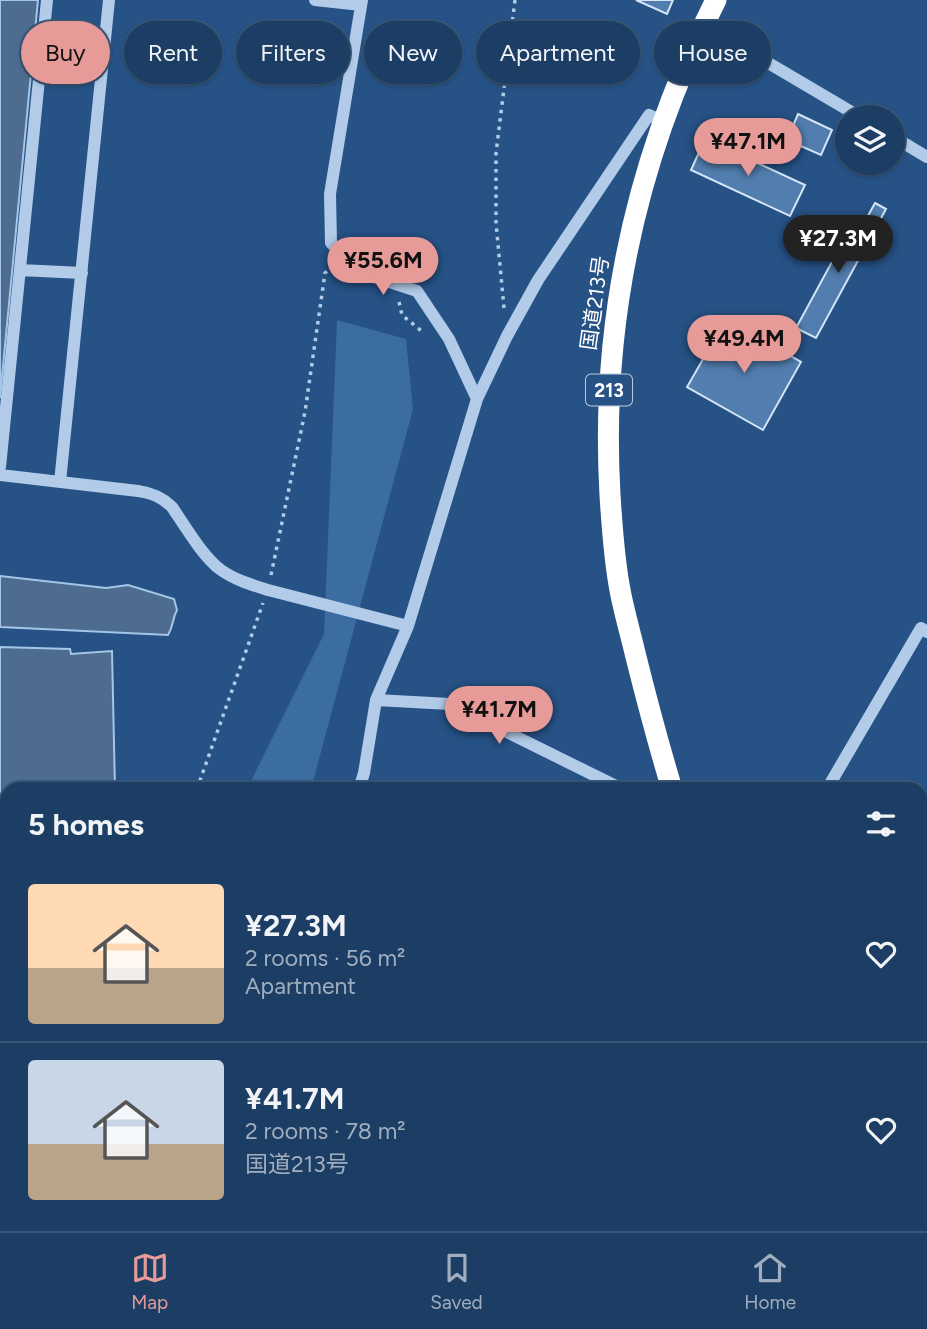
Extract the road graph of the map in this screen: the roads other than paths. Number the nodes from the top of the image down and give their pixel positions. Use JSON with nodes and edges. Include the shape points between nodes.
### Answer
{"nodes":[{"id":1,"x":47,"y":0,"type":"edge"},
{"id":2,"x":109,"y":0,"type":"edge"},
{"id":3,"x":315,"y":0,"type":"edge"},
{"id":4,"x":716,"y":0,"type":"edge"},
{"id":5,"x":361,"y":2,"type":"edge"},
{"id":6,"x":706,"y":21,"type":"edge"},
{"id":7,"x":771,"y":64,"type":"edge"},
{"id":8,"x":678,"y":84,"type":"edge"},
{"id":9,"x":840,"y":105,"type":"edge"},
{"id":10,"x":663,"y":121,"type":"junction"},
{"id":11,"x":905,"y":144,"type":"edge"},
{"id":12,"x":927,"y":157,"type":"edge"},
{"id":13,"x":20,"y":270,"type":"junction"},
{"id":14,"x":82,"y":273,"type":"junction"},
{"id":15,"x":477,"y":399,"type":"junction"},
{"id":16,"x":0,"y":467,"type":"edge"},
{"id":17,"x":0,"y":475,"type":"edge"},
{"id":18,"x":61,"y":482,"type":"junction"},
{"id":19,"x":408,"y":625,"type":"junction"},
{"id":20,"x":927,"y":632,"type":"edge"},
{"id":21,"x":376,"y":700,"type":"junction"},
{"id":22,"x":361,"y":782,"type":"edge"},
{"id":23,"x":608,"y":782,"type":"edge"},
{"id":24,"x":671,"y":782,"type":"edge"},
{"id":25,"x":831,"y":782,"type":"edge"}],
"edges":[{"from":1,"to":13,"type":"street"},
{"from":2,"to":14,"type":"street"},
{"from":3,"to":5,"type":"street"},
{"from":4,"to":6,"type":"highway","name":"国道213号","number":"213"},
{"from":5,"to":15,"type":"street","via":[[330,194],[331,243],[362,273],[417,291],[449,339]]},
{"from":7,"to":9,"type":"street"},
{"from":8,"to":10,"type":"highway","name":"国道213号","number":"213"},
{"from":10,"to":15,"type":"street","via":[[649,115],[538,280]]},
{"from":10,"to":24,"type":"highway","name":"国道213号","number":"213","via":[[639,199],[618,298],[608,451],[620,589]]},
{"from":11,"to":12,"type":"street"},
{"from":13,"to":14,"type":"street"},
{"from":13,"to":16,"type":"street"},
{"from":14,"to":18,"type":"street"},
{"from":15,"to":19,"type":"street"},
{"from":17,"to":18,"type":"street"},
{"from":18,"to":19,"type":"street","via":[[156,496],[172,507],[213,564],[231,576],[268,590]]},
{"from":19,"to":21,"type":"street"},
{"from":20,"to":25,"type":"street","via":[[921,628]]},
{"from":21,"to":22,"type":"street"},
{"from":21,"to":23,"type":"street","via":[[450,704]]}]}
